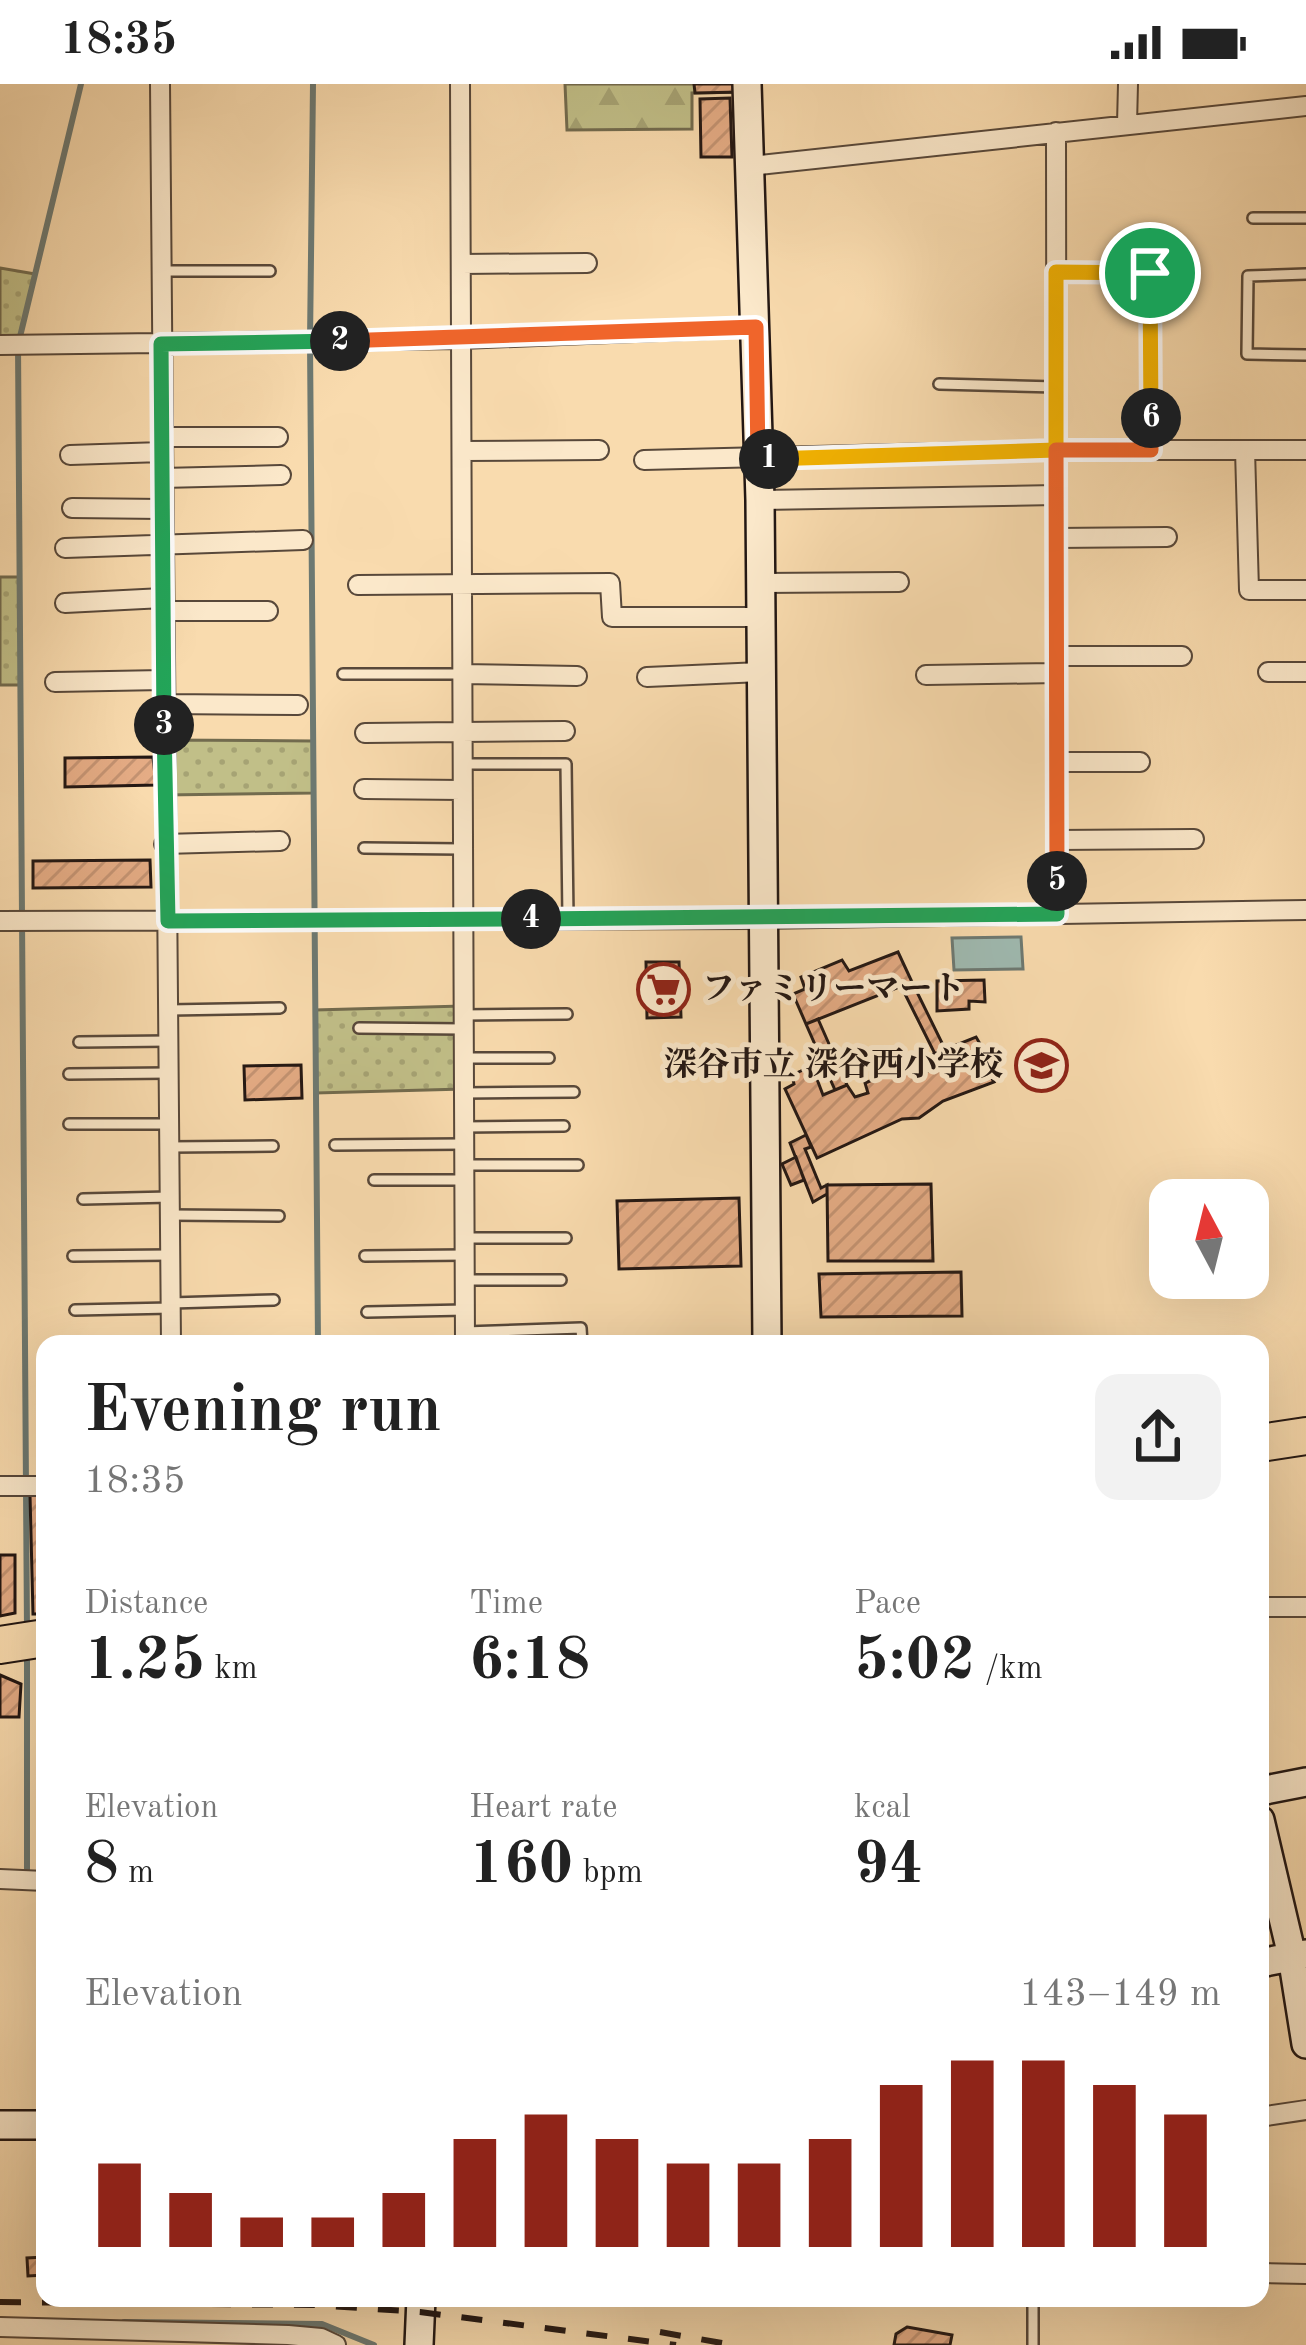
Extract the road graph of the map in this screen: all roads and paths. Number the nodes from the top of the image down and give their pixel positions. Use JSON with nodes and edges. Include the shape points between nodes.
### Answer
{"nodes":[{"id":1,"x":160,"y":84,"type":"edge"},
{"id":2,"x":460,"y":84,"type":"edge"},
{"id":3,"x":747,"y":84,"type":"edge"},
{"id":4,"x":1128,"y":84,"type":"edge"},
{"id":5,"x":1306,"y":106,"type":"edge"},
{"id":6,"x":1126,"y":124,"type":"junction"},
{"id":7,"x":1056,"y":132,"type":"junction"},
{"id":8,"x":750,"y":166,"type":"junction"},
{"id":9,"x":1253,"y":218,"type":"dead end"},
{"id":10,"x":1306,"y":218,"type":"edge"},
{"id":11,"x":587,"y":263,"type":"dead end"},
{"id":12,"x":461,"y":264,"type":"junction"},
{"id":13,"x":161,"y":271,"type":"junction"},
{"id":14,"x":270,"y":271,"type":"dead end"},
{"id":15,"x":1056,"y":272,"type":"junction"},
{"id":16,"x":1306,"y":274,"type":"edge"},
{"id":17,"x":756,"y":327,"type":"junction"},
{"id":18,"x":462,"y":339,"type":"junction"},
{"id":19,"x":161,"y":344,"type":"junction"},
{"id":20,"x":0,"y":345,"type":"edge"},
{"id":21,"x":1306,"y":355,"type":"edge"},
{"id":22,"x":939,"y":384,"type":"dead end"},
{"id":23,"x":1056,"y":387,"type":"junction"},
{"id":24,"x":278,"y":436,"type":"dead end"},
{"id":25,"x":162,"y":445,"type":"junction"},
{"id":26,"x":599,"y":450,"type":"dead end"},
{"id":27,"x":1056,"y":450,"type":"junction"},
{"id":28,"x":1151,"y":450,"type":"junction"},
{"id":29,"x":1245,"y":450,"type":"junction"},
{"id":30,"x":1306,"y":450,"type":"edge"},
{"id":31,"x":462,"y":451,"type":"junction"},
{"id":32,"x":70,"y":454,"type":"dead end"},
{"id":33,"x":758,"y":459,"type":"junction"},
{"id":34,"x":644,"y":460,"type":"dead end"},
{"id":35,"x":281,"y":475,"type":"dead end"},
{"id":36,"x":162,"y":478,"type":"junction"},
{"id":37,"x":1056,"y":495,"type":"junction"},
{"id":38,"x":760,"y":500,"type":"junction"},
{"id":39,"x":72,"y":508,"type":"dead end"},
{"id":40,"x":162,"y":508,"type":"junction"},
{"id":41,"x":1168,"y":537,"type":"dead end"},
{"id":42,"x":1056,"y":538,"type":"junction"},
{"id":43,"x":303,"y":540,"type":"dead end"},
{"id":44,"x":163,"y":546,"type":"junction"},
{"id":45,"x":65,"y":548,"type":"dead end"},
{"id":46,"x":899,"y":582,"type":"dead end"},
{"id":47,"x":760,"y":583,"type":"junction"},
{"id":48,"x":358,"y":585,"type":"dead end"},
{"id":49,"x":462,"y":585,"type":"junction"},
{"id":50,"x":1306,"y":590,"type":"edge"},
{"id":51,"x":65,"y":603,"type":"dead end"},
{"id":52,"x":163,"y":605,"type":"junction"},
{"id":53,"x":268,"y":611,"type":"dead end"},
{"id":54,"x":760,"y":617,"type":"junction"},
{"id":55,"x":1181,"y":656,"type":"dead end"},
{"id":56,"x":1057,"y":665,"type":"junction"},
{"id":57,"x":760,"y":672,"type":"junction"},
{"id":58,"x":1268,"y":672,"type":"dead end"},
{"id":59,"x":1306,"y":672,"type":"edge"},
{"id":60,"x":343,"y":674,"type":"dead end"},
{"id":61,"x":462,"y":674,"type":"junction"},
{"id":62,"x":926,"y":675,"type":"dead end"},
{"id":63,"x":577,"y":676,"type":"dead end"},
{"id":64,"x":646,"y":676,"type":"dead end"},
{"id":65,"x":164,"y":680,"type":"junction"},
{"id":66,"x":55,"y":682,"type":"dead end"},
{"id":67,"x":164,"y":704,"type":"junction"},
{"id":68,"x":298,"y":705,"type":"dead end"},
{"id":69,"x":566,"y":731,"type":"dead end"},
{"id":70,"x":365,"y":733,"type":"dead end"},
{"id":71,"x":462,"y":733,"type":"junction"},
{"id":72,"x":1057,"y":762,"type":"junction"},
{"id":73,"x":1140,"y":762,"type":"dead end"},
{"id":74,"x":462,"y":764,"type":"junction"},
{"id":75,"x":364,"y":789,"type":"dead end"},
{"id":76,"x":462,"y":790,"type":"junction"},
{"id":77,"x":1194,"y":839,"type":"dead end"},
{"id":78,"x":1057,"y":840,"type":"junction"},
{"id":79,"x":280,"y":841,"type":"dead end"},
{"id":80,"x":164,"y":844,"type":"junction"},
{"id":81,"x":364,"y":848,"type":"dead end"},
{"id":82,"x":462,"y":849,"type":"junction"},
{"id":83,"x":1306,"y":910,"type":"edge"},
{"id":84,"x":1057,"y":914,"type":"junction"},
{"id":85,"x":462,"y":919,"type":"junction"},
{"id":86,"x":568,"y":919,"type":"junction"},
{"id":87,"x":762,"y":919,"type":"junction"},
{"id":88,"x":0,"y":921,"type":"edge"},
{"id":89,"x":168,"y":921,"type":"junction"},
{"id":90,"x":280,"y":1008,"type":"dead end"},
{"id":91,"x":169,"y":1010,"type":"junction"},
{"id":92,"x":567,"y":1014,"type":"dead end"},
{"id":93,"x":462,"y":1022,"type":"junction"},
{"id":94,"x":359,"y":1028,"type":"dead end"},
{"id":95,"x":169,"y":1041,"type":"junction"},
{"id":96,"x":79,"y":1042,"type":"dead end"},
{"id":97,"x":463,"y":1058,"type":"junction"},
{"id":98,"x":548,"y":1058,"type":"dead end"},
{"id":99,"x":169,"y":1073,"type":"junction"},
{"id":100,"x":69,"y":1075,"type":"dead end"},
{"id":101,"x":574,"y":1092,"type":"dead end"},
{"id":102,"x":463,"y":1093,"type":"junction"},
{"id":103,"x":69,"y":1124,"type":"dead end"},
{"id":104,"x":170,"y":1124,"type":"junction"},
{"id":105,"x":564,"y":1126,"type":"dead end"},
{"id":106,"x":464,"y":1135,"type":"junction"},
{"id":107,"x":335,"y":1145,"type":"dead end"},
{"id":108,"x":273,"y":1146,"type":"dead end"},
{"id":109,"x":170,"y":1147,"type":"junction"},
{"id":110,"x":578,"y":1165,"type":"dead end"},
{"id":111,"x":464,"y":1172,"type":"junction"},
{"id":112,"x":374,"y":1180,"type":"dead end"},
{"id":113,"x":83,"y":1198,"type":"dead end"},
{"id":114,"x":170,"y":1206,"type":"junction"},
{"id":115,"x":279,"y":1216,"type":"dead end"},
{"id":116,"x":566,"y":1238,"type":"dead end"},
{"id":117,"x":465,"y":1247,"type":"junction"},
{"id":118,"x":170,"y":1255,"type":"junction"},
{"id":119,"x":73,"y":1256,"type":"dead end"},
{"id":120,"x":365,"y":1256,"type":"dead end"},
{"id":121,"x":465,"y":1280,"type":"junction"},
{"id":122,"x":561,"y":1280,"type":"dead end"},
{"id":123,"x":274,"y":1300,"type":"dead end"},
{"id":124,"x":171,"y":1305,"type":"junction"},
{"id":125,"x":75,"y":1310,"type":"dead end"},
{"id":126,"x":465,"y":1310,"type":"junction"},
{"id":127,"x":367,"y":1312,"type":"dead end"},
{"id":128,"x":171,"y":1335,"type":"edge"},
{"id":129,"x":465,"y":1335,"type":"edge"},
{"id":130,"x":500,"y":1335,"type":"edge"},
{"id":131,"x":581,"y":1335,"type":"edge"},
{"id":132,"x":766,"y":1335,"type":"edge"},
{"id":133,"x":1306,"y":1436,"type":"edge"},
{"id":134,"x":1269,"y":1442,"type":"edge"},
{"id":135,"x":0,"y":1486,"type":"edge"},
{"id":136,"x":36,"y":1486,"type":"edge"},
{"id":137,"x":1269,"y":1607,"type":"edge"},
{"id":138,"x":1306,"y":1607,"type":"edge"},
{"id":139,"x":36,"y":1639,"type":"edge"},
{"id":140,"x":0,"y":1645,"type":"edge"},
{"id":141,"x":1306,"y":1782,"type":"edge"},
{"id":142,"x":1269,"y":1789,"type":"edge"},
{"id":143,"x":1269,"y":1851,"type":"edge"},
{"id":144,"x":0,"y":1880,"type":"edge"},
{"id":145,"x":36,"y":1881,"type":"edge"},
{"id":146,"x":1299,"y":1955,"type":"edge"},
{"id":147,"x":1269,"y":1961,"type":"edge"},
{"id":148,"x":1306,"y":2044,"type":"edge"},
{"id":149,"x":1306,"y":2110,"type":"edge"},
{"id":150,"x":1269,"y":2116,"type":"edge"},
{"id":151,"x":0,"y":2125,"type":"edge"},
{"id":152,"x":36,"y":2126,"type":"edge"},
{"id":153,"x":1269,"y":2273,"type":"edge"},
{"id":154,"x":1306,"y":2273,"type":"edge"},
{"id":155,"x":421,"y":2307,"type":"edge"},
{"id":156,"x":1033,"y":2307,"type":"edge"},
{"id":157,"x":0,"y":2327,"type":"edge"},
{"id":158,"x":55,"y":2337,"type":"edge"},
{"id":159,"x":287,"y":2340,"type":"edge"},
{"id":160,"x":336,"y":2345,"type":"edge"},
{"id":161,"x":419,"y":2345,"type":"edge"},
{"id":162,"x":1033,"y":2345,"type":"edge"}],
"edges":[{"from":1,"to":13,"type":"street"},
{"from":2,"to":12,"type":"street"},
{"from":3,"to":8,"type":"street"},
{"from":4,"to":6,"type":"street"},
{"from":5,"to":6,"type":"street"},
{"from":6,"to":7,"type":"street"},
{"from":7,"to":8,"type":"street"},
{"from":7,"to":15,"type":"street"},
{"from":8,"to":17,"type":"street"},
{"from":9,"to":10,"type":"lane"},
{"from":11,"to":12,"type":"street"},
{"from":12,"to":18,"type":"street"},
{"from":13,"to":14,"type":"lane"},
{"from":13,"to":19,"type":"street"},
{"from":15,"to":23,"type":"street"},
{"from":15,"to":28,"type":"lane","via":[[1150,273]]},
{"from":16,"to":21,"type":"lane","via":[[1248,276],[1247,353]]},
{"from":17,"to":18,"type":"street"},
{"from":17,"to":33,"type":"street"},
{"from":18,"to":19,"type":"street"},
{"from":18,"to":31,"type":"street"},
{"from":19,"to":20,"type":"street"},
{"from":19,"to":25,"type":"street"},
{"from":22,"to":23,"type":"lane"},
{"from":23,"to":27,"type":"street"},
{"from":24,"to":25,"type":"street"},
{"from":25,"to":32,"type":"street"},
{"from":25,"to":36,"type":"street"},
{"from":26,"to":31,"type":"street"},
{"from":27,"to":28,"type":"street"},
{"from":27,"to":33,"type":"street"},
{"from":27,"to":37,"type":"street"},
{"from":28,"to":29,"type":"street"},
{"from":29,"to":30,"type":"street"},
{"from":29,"to":50,"type":"street","via":[[1249,590]]},
{"from":31,"to":49,"type":"street"},
{"from":33,"to":34,"type":"street"},
{"from":33,"to":38,"type":"street"},
{"from":35,"to":36,"type":"street"},
{"from":36,"to":40,"type":"street"},
{"from":37,"to":38,"type":"street"},
{"from":37,"to":42,"type":"street"},
{"from":38,"to":47,"type":"street"},
{"from":39,"to":40,"type":"street"},
{"from":40,"to":44,"type":"street"},
{"from":41,"to":42,"type":"street"},
{"from":42,"to":56,"type":"street"},
{"from":43,"to":44,"type":"street"},
{"from":44,"to":45,"type":"street"},
{"from":44,"to":52,"type":"street"},
{"from":46,"to":47,"type":"street"},
{"from":47,"to":54,"type":"street"},
{"from":48,"to":49,"type":"street"},
{"from":49,"to":54,"type":"street","via":[[610,584],[612,617]]},
{"from":49,"to":61,"type":"street"},
{"from":51,"to":52,"type":"street"},
{"from":52,"to":53,"type":"street"},
{"from":52,"to":65,"type":"street"},
{"from":54,"to":57,"type":"street"},
{"from":55,"to":56,"type":"street"},
{"from":56,"to":62,"type":"street"},
{"from":56,"to":72,"type":"street"},
{"from":57,"to":64,"type":"street"},
{"from":57,"to":87,"type":"street"},
{"from":58,"to":59,"type":"street"},
{"from":60,"to":61,"type":"lane"},
{"from":61,"to":63,"type":"street"},
{"from":61,"to":71,"type":"street"},
{"from":65,"to":66,"type":"street"},
{"from":65,"to":67,"type":"street"},
{"from":67,"to":68,"type":"street"},
{"from":67,"to":80,"type":"street"},
{"from":69,"to":71,"type":"street"},
{"from":70,"to":71,"type":"street"},
{"from":71,"to":74,"type":"street"},
{"from":72,"to":73,"type":"street"},
{"from":72,"to":78,"type":"street"},
{"from":74,"to":76,"type":"street"},
{"from":74,"to":86,"type":"lane","via":[[566,764]]},
{"from":75,"to":76,"type":"street"},
{"from":76,"to":82,"type":"street"},
{"from":77,"to":78,"type":"street"},
{"from":78,"to":84,"type":"street"},
{"from":79,"to":80,"type":"street"},
{"from":80,"to":89,"type":"street"},
{"from":81,"to":82,"type":"lane"},
{"from":82,"to":85,"type":"street"},
{"from":83,"to":84,"type":"street"},
{"from":84,"to":87,"type":"street"},
{"from":85,"to":86,"type":"street"},
{"from":85,"to":89,"type":"street"},
{"from":85,"to":93,"type":"street"},
{"from":86,"to":87,"type":"street"},
{"from":87,"to":132,"type":"street"},
{"from":88,"to":89,"type":"street"},
{"from":89,"to":91,"type":"street"},
{"from":90,"to":91,"type":"lane"},
{"from":91,"to":95,"type":"street"},
{"from":92,"to":93,"type":"lane"},
{"from":93,"to":94,"type":"lane"},
{"from":93,"to":97,"type":"street"},
{"from":95,"to":96,"type":"lane"},
{"from":95,"to":99,"type":"street"},
{"from":97,"to":98,"type":"lane"},
{"from":97,"to":102,"type":"street"},
{"from":99,"to":100,"type":"lane"},
{"from":99,"to":104,"type":"street"},
{"from":101,"to":102,"type":"lane"},
{"from":102,"to":106,"type":"street"},
{"from":103,"to":104,"type":"lane"},
{"from":104,"to":109,"type":"street"},
{"from":105,"to":106,"type":"lane"},
{"from":106,"to":107,"type":"lane"},
{"from":106,"to":111,"type":"street"},
{"from":108,"to":109,"type":"lane"},
{"from":109,"to":114,"type":"street"},
{"from":110,"to":111,"type":"lane"},
{"from":111,"to":112,"type":"lane"},
{"from":111,"to":117,"type":"street"},
{"from":113,"to":114,"type":"lane"},
{"from":114,"to":115,"type":"lane"},
{"from":114,"to":118,"type":"street"},
{"from":116,"to":117,"type":"lane"},
{"from":117,"to":120,"type":"lane"},
{"from":117,"to":121,"type":"street"},
{"from":118,"to":119,"type":"lane"},
{"from":118,"to":124,"type":"street"},
{"from":121,"to":122,"type":"lane"},
{"from":121,"to":126,"type":"street"},
{"from":123,"to":124,"type":"lane"},
{"from":124,"to":125,"type":"lane"},
{"from":124,"to":128,"type":"street"},
{"from":126,"to":127,"type":"lane"},
{"from":126,"to":129,"type":"street"},
{"from":130,"to":131,"type":"lane","via":[[581,1328]]},
{"from":133,"to":134,"type":"highway"},
{"from":135,"to":136,"type":"street"},
{"from":137,"to":138,"type":"street"},
{"from":139,"to":140,"type":"highway"},
{"from":141,"to":142,"type":"street"},
{"from":143,"to":146,"type":"street"},
{"from":144,"to":145,"type":"street"},
{"from":146,"to":147,"type":"street"},
{"from":146,"to":148,"type":"street"},
{"from":149,"to":150,"type":"street"},
{"from":151,"to":152,"type":"street"},
{"from":153,"to":154,"type":"street"},
{"from":155,"to":161,"type":"street"},
{"from":156,"to":162,"type":"lane"},
{"from":157,"to":158,"type":"street"},
{"from":158,"to":159,"type":"street"},
{"from":159,"to":160,"type":"street"}]}
